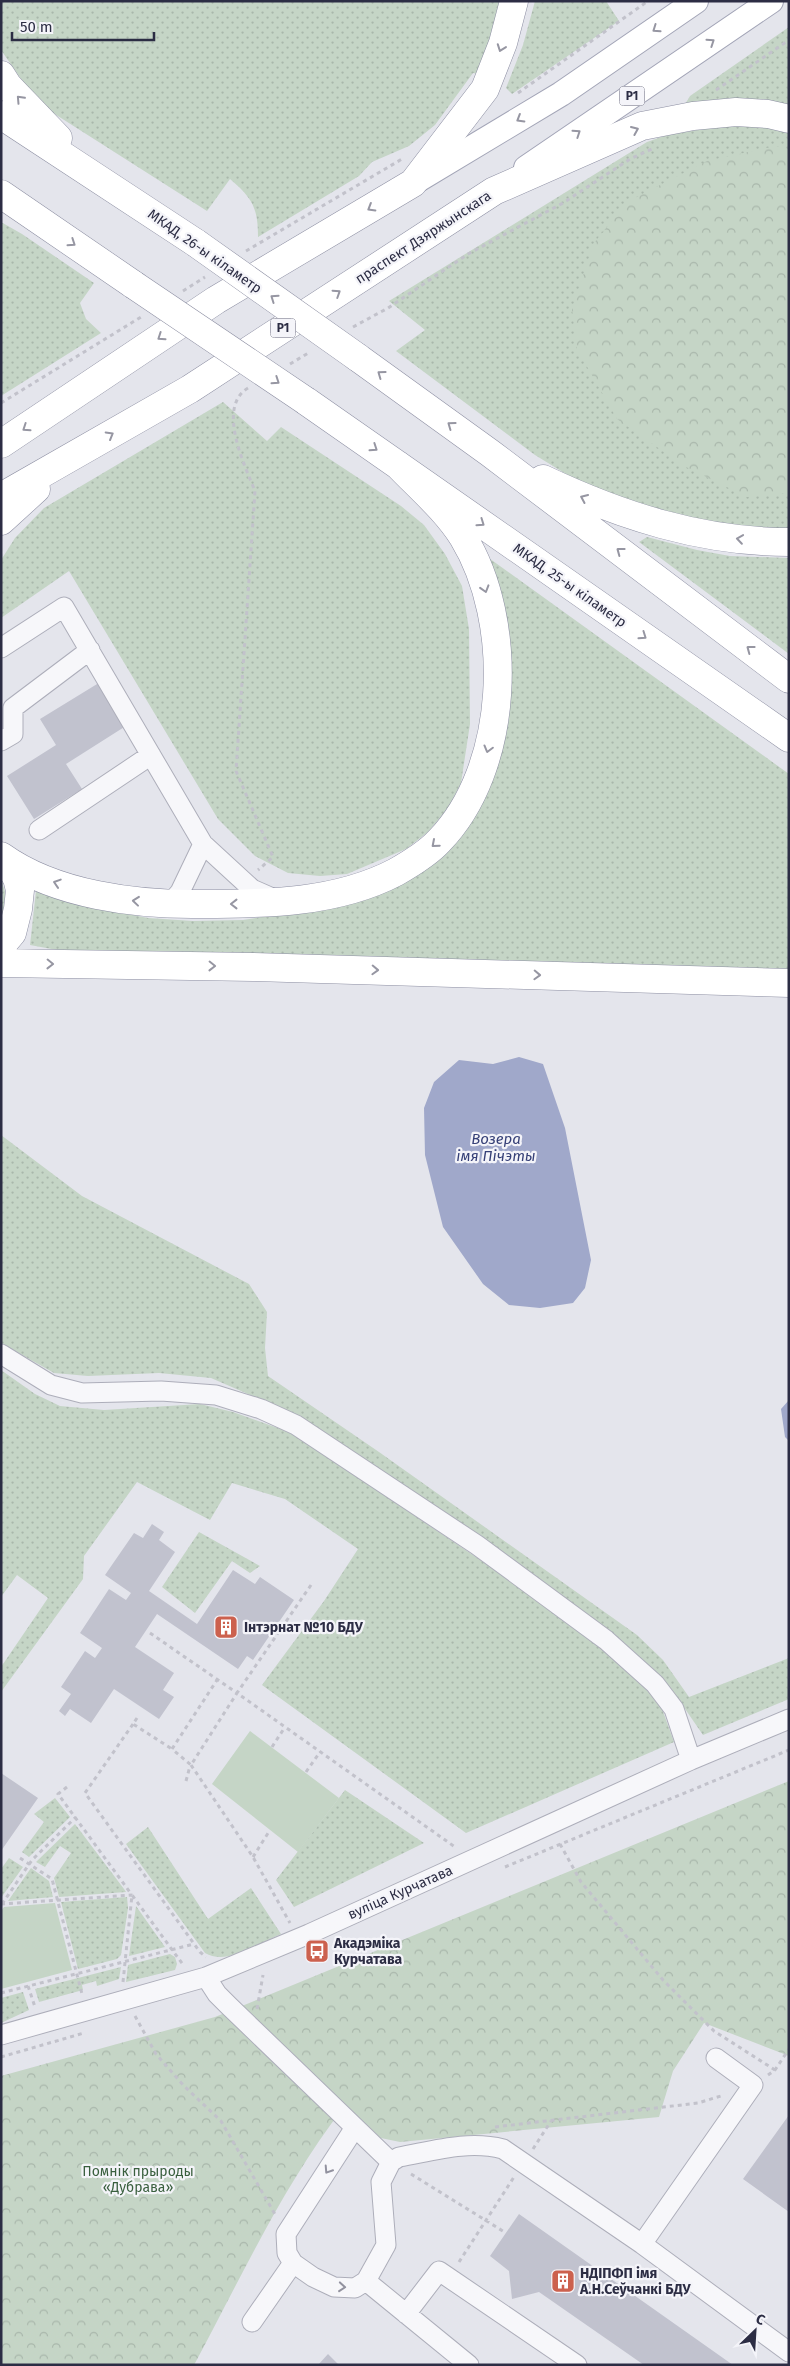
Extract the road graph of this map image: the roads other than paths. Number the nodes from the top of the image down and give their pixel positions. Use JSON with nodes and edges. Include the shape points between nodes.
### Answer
{"nodes":[{"id":1,"x":514,"y":1,"type":"edge"},
{"id":2,"x":696,"y":1,"type":"edge"},
{"id":3,"x":771,"y":1,"type":"edge"},
{"id":4,"x":1,"y":75,"type":"edge"},
{"id":5,"x":1,"y":115,"type":"edge"},
{"id":6,"x":789,"y":119,"type":"edge"},
{"id":7,"x":413,"y":182,"type":"junction"},
{"id":8,"x":494,"y":190,"type":"junction"},
{"id":9,"x":120,"y":192,"type":"junction"},
{"id":10,"x":1,"y":194,"type":"edge"},
{"id":11,"x":1,"y":202,"type":"edge"},
{"id":12,"x":32,"y":216,"type":"junction"},
{"id":13,"x":1,"y":444,"type":"edge"},
{"id":14,"x":490,"y":453,"type":"junction"},
{"id":15,"x":68,"y":460,"type":"junction"},
{"id":16,"x":398,"y":465,"type":"junction"},
{"id":17,"x":1,"y":497,"type":"edge"},
{"id":18,"x":1,"y":521,"type":"edge"},
{"id":19,"x":789,"y":542,"type":"edge"},
{"id":20,"x":1,"y":648,"type":"edge"},
{"id":21,"x":90,"y":650,"type":"junction"},
{"id":22,"x":789,"y":679,"type":"edge"},
{"id":23,"x":789,"y":738,"type":"edge"},
{"id":24,"x":1,"y":741,"type":"edge"},
{"id":25,"x":151,"y":755,"type":"junction"},
{"id":26,"x":39,"y":830,"type":"dead end"},
{"id":27,"x":203,"y":844,"type":"junction"},
{"id":28,"x":3,"y":858,"type":"edge"},
{"id":29,"x":282,"y":902,"type":"junction"},
{"id":30,"x":169,"y":904,"type":"junction"},
{"id":31,"x":1,"y":946,"type":"edge"},
{"id":32,"x":1,"y":963,"type":"edge"},
{"id":33,"x":789,"y":983,"type":"edge"},
{"id":34,"x":1,"y":1354,"type":"edge"},
{"id":35,"x":789,"y":1719,"type":"edge"},
{"id":36,"x":692,"y":1760,"type":"junction"},
{"id":37,"x":209,"y":1968,"type":"junction"},
{"id":38,"x":1,"y":2035,"type":"edge"},
{"id":39,"x":716,"y":2058,"type":"dead end"},
{"id":40,"x":354,"y":2129,"type":"junction"},
{"id":41,"x":391,"y":2162,"type":"junction"},
{"id":42,"x":642,"y":2244,"type":"junction"},
{"id":43,"x":293,"y":2263,"type":"junction"},
{"id":44,"x":366,"y":2281,"type":"junction"},
{"id":45,"x":406,"y":2314,"type":"junction"},
{"id":46,"x":252,"y":2322,"type":"dead end"},
{"id":47,"x":789,"y":2352,"type":"edge"},
{"id":48,"x":469,"y":2365,"type":"edge"},
{"id":49,"x":577,"y":2365,"type":"edge"}],
"edges":[{"from":1,"to":7,"type":"highway","one_way":true,"via":[[503,43],[485,89]]},
{"from":2,"to":7,"type":"main road","one_way":true,"via":[[561,94]]},
{"from":8,"to":3,"type":"main road","name":"праспект Дзяржынскага","number":"Р1","one_way":true},
{"from":9,"to":4,"type":"highway","one_way":true,"via":[[48,129]]},
{"from":5,"to":9,"type":"highway","name":"МКАД, 26-ы кіламетр"},
{"from":8,"to":6,"type":"highway","one_way":true,"via":[[642,126],[736,112]]},
{"from":7,"to":13,"type":"highway","one_way":true,"via":[[216,300]]},
{"from":15,"to":8,"type":"highway","name":"праспект Дзяржынскага","number":"Р1","one_way":true,"via":[[190,389]]},
{"from":14,"to":9,"type":"highway","name":"МКАД, 26-ы кіламетр","one_way":true,"bridge":true,"via":[[357,356]]},
{"from":10,"to":12,"type":"highway"},
{"from":11,"to":12,"type":"highway"},
{"from":12,"to":16,"type":"highway","name":"МКАД, 25-ы кіламетр","one_way":true,"bridge":true},
{"from":19,"to":14,"type":"highway","one_way":true,"via":[[757,542],[652,523],[588,500]]},
{"from":22,"to":14,"type":"highway","one_way":true},
{"from":15,"to":17,"type":"highway","number":"Р1"},
{"from":15,"to":18,"type":"highway"},
{"from":16,"to":23,"type":"highway","name":"МКАД, 25-ы кіламетр","one_way":true},
{"from":16,"to":29,"type":"highway","one_way":true,"via":[[463,538],[485,586],[496,649],[495,719],[489,746],[480,777],[465,807],[438,842],[396,872],[366,885]]},
{"from":20,"to":21,"type":"street","via":[[64,607]]},
{"from":21,"to":24,"type":"street","via":[[13,708],[13,734]]},
{"from":21,"to":25,"type":"street"},
{"from":25,"to":26,"type":"street"},
{"from":25,"to":27,"type":"street"},
{"from":27,"to":29,"type":"street","via":[[252,888]]},
{"from":27,"to":30,"type":"street","via":[[180,892]]},
{"from":30,"to":28,"type":"highway","one_way":true,"via":[[104,898],[43,878]]},
{"from":28,"to":31,"type":"highway","via":[[17,878],[20,890],[12,934]]},
{"from":29,"to":30,"type":"highway","one_way":true},
{"from":32,"to":33,"type":"highway","one_way":true},
{"from":34,"to":36,"type":"street","via":[[51,1385],[82,1393],[161,1391],[216,1395],[261,1409],[296,1425],[477,1545],[606,1640],[655,1684],[674,1709]]},
{"from":35,"to":36,"type":"street","name":"вуліца Курчатава"},
{"from":36,"to":37,"type":"street","name":"вуліца Курчатава","via":[[309,1934]]},
{"from":37,"to":38,"type":"street","name":"вуліца Курчатава"},
{"from":37,"to":40,"type":"street","via":[[217,1994]]},
{"from":39,"to":42,"type":"street","via":[[753,2085]]},
{"from":40,"to":41,"type":"street"},
{"from":40,"to":43,"type":"street","one_way":true,"via":[[286,2234],[287,2253]]},
{"from":41,"to":42,"type":"street","via":[[399,2157],[471,2145],[503,2149]]},
{"from":41,"to":44,"type":"street","via":[[381,2182],[386,2245]]},
{"from":42,"to":47,"type":"street"},
{"from":43,"to":44,"type":"street","one_way":true,"via":[[334,2287],[355,2288]]},
{"from":43,"to":46,"type":"street"},
{"from":44,"to":45,"type":"street"},
{"from":45,"to":48,"type":"street"},
{"from":45,"to":49,"type":"street","via":[[439,2271]]}]}
